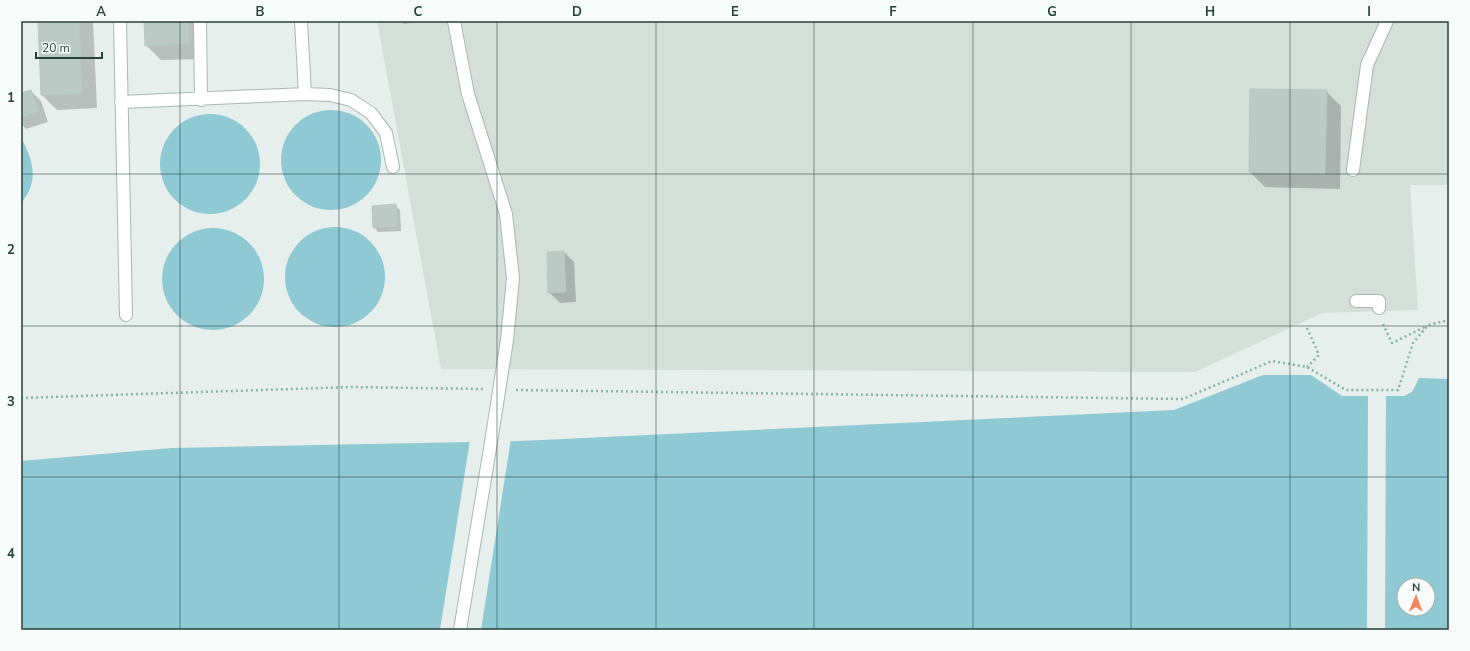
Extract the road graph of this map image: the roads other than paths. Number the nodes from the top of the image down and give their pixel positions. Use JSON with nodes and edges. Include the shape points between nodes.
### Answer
{"nodes":[{"id":1,"x":120,"y":21,"type":"edge"},
{"id":2,"x":200,"y":21,"type":"edge"},
{"id":3,"x":301,"y":21,"type":"edge"},
{"id":4,"x":454,"y":21,"type":"edge"},
{"id":5,"x":1387,"y":21,"type":"edge"},
{"id":6,"x":305,"y":94,"type":"junction"},
{"id":7,"x":201,"y":100,"type":"junction"},
{"id":8,"x":121,"y":102,"type":"junction"},
{"id":9,"x":393,"y":167,"type":"dead end"},
{"id":10,"x":1354,"y":170,"type":"dead end"},
{"id":11,"x":1356,"y":301,"type":"dead end"},
{"id":12,"x":1379,"y":308,"type":"dead end"},
{"id":13,"x":126,"y":315,"type":"dead end"},
{"id":14,"x":460,"y":630,"type":"edge"}],
"edges":[{"from":1,"to":8,"type":"lane"},
{"from":2,"to":7,"type":"lane"},
{"from":3,"to":6,"type":"lane"},
{"from":4,"to":14,"type":"lane","bridge":true,"via":[[468,94],[506,214],[513,278],[491,442]]},
{"from":5,"to":10,"type":"lane","via":[[1367,65]]},
{"from":6,"to":7,"type":"lane"},
{"from":6,"to":9,"type":"lane","via":[[330,95],[351,100],[371,113],[386,133]]},
{"from":7,"to":8,"type":"lane"},
{"from":8,"to":13,"type":"lane"},
{"from":11,"to":12,"type":"lane","via":[[1379,301]]}]}
